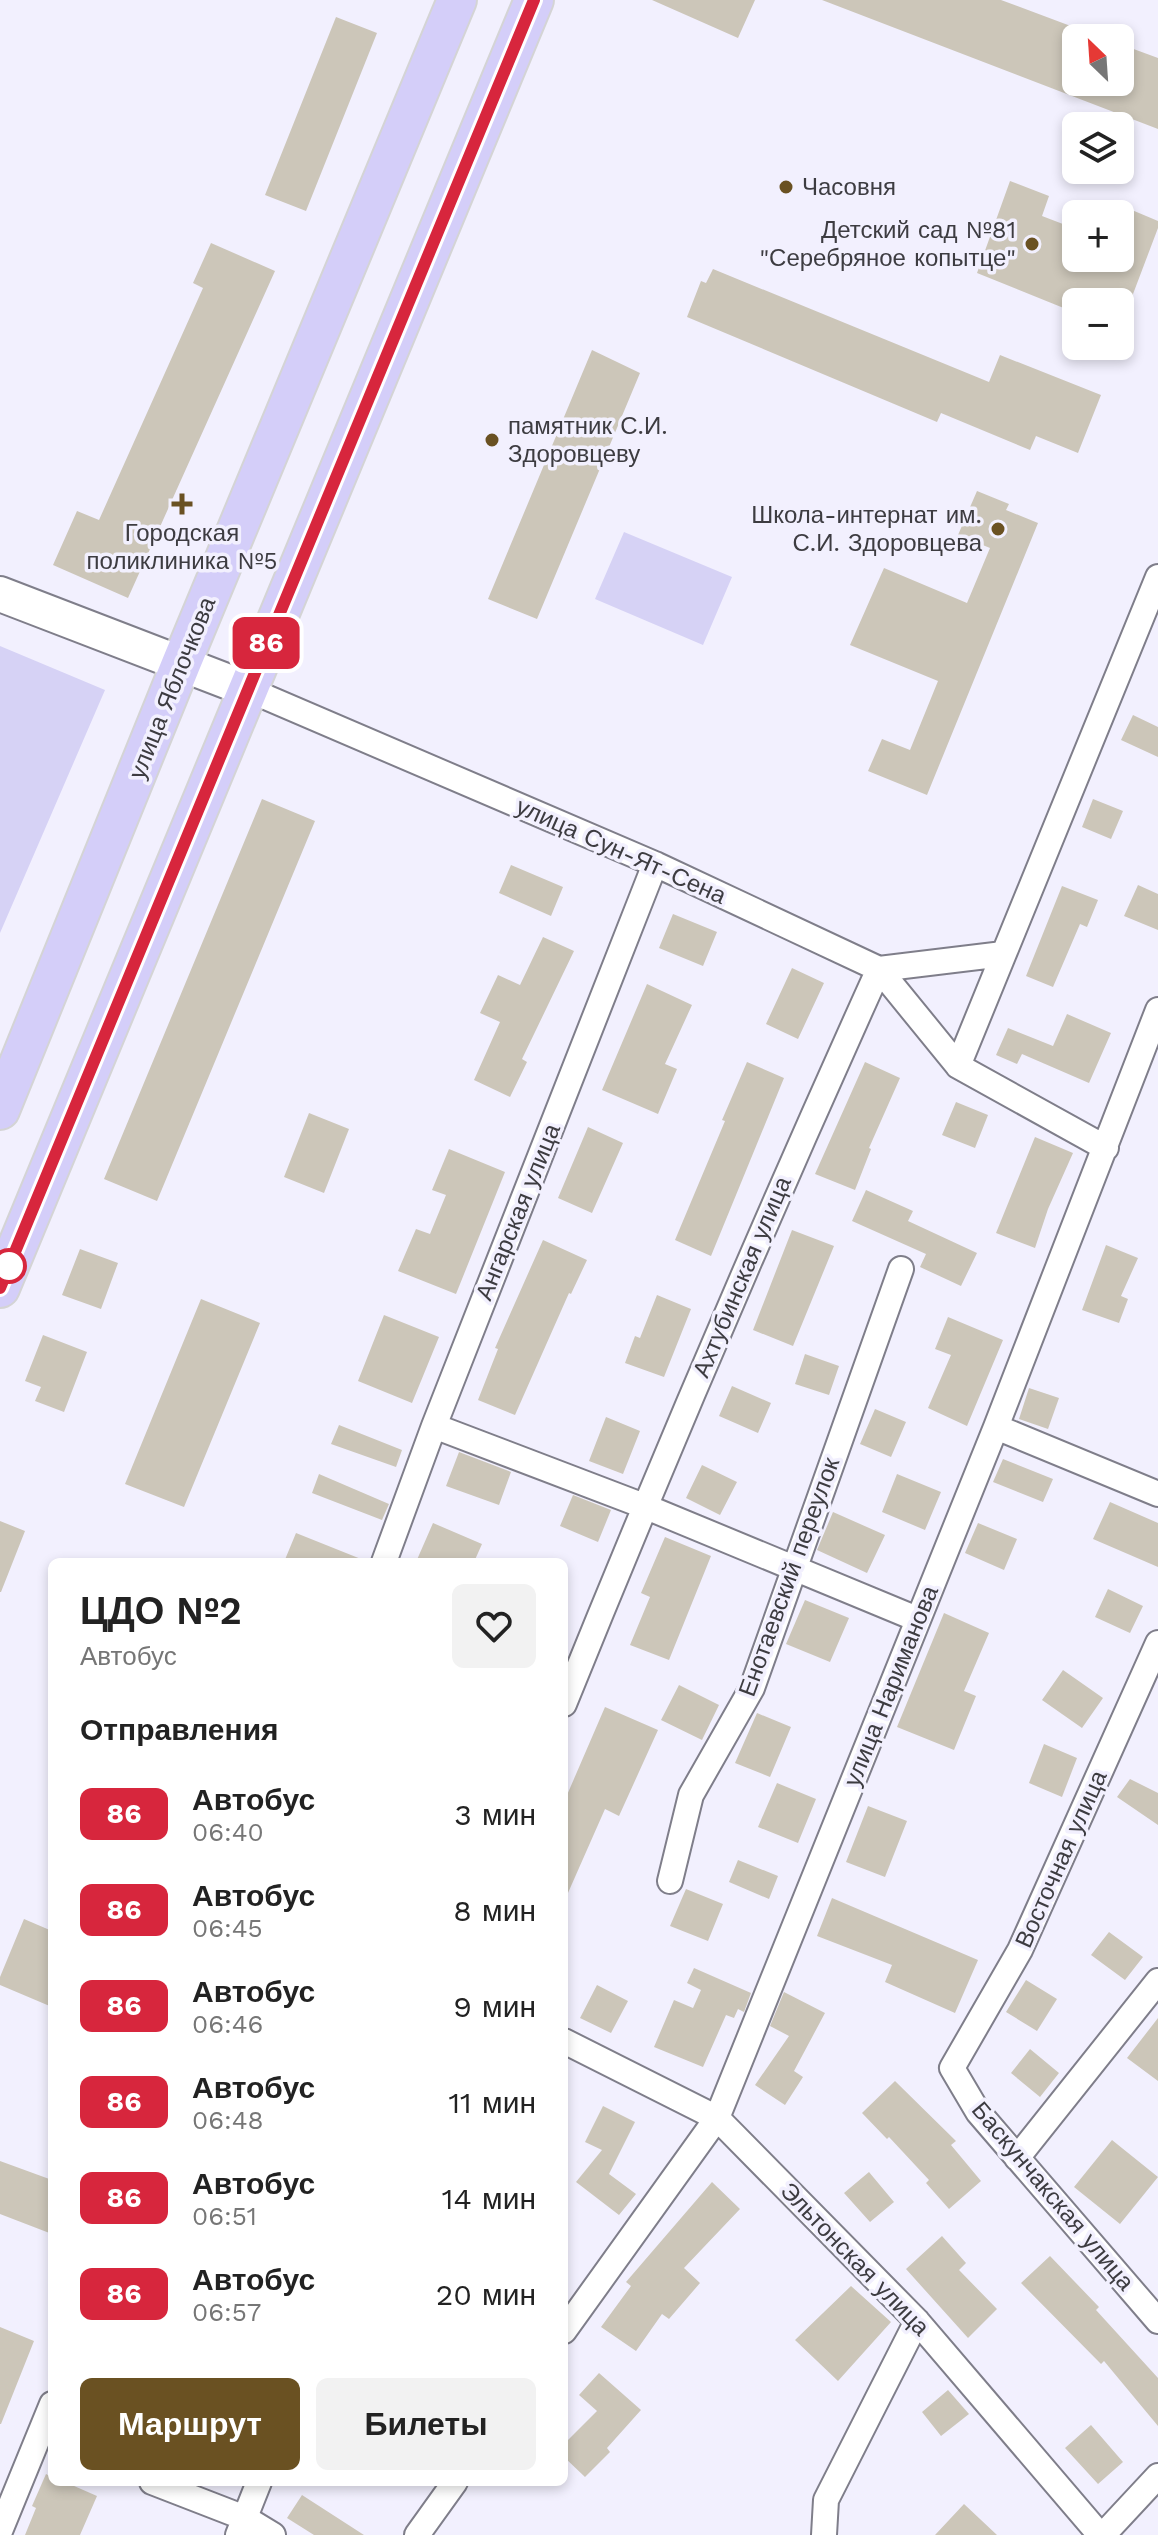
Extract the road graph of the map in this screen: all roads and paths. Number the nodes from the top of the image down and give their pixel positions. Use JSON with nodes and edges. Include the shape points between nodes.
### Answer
{"nodes":[{"id":1,"x":457,"y":0,"type":"edge"},
{"id":2,"x":534,"y":0,"type":"edge"},
{"id":3,"x":1158,"y":577,"type":"edge"},
{"id":4,"x":0,"y":594,"type":"edge"},
{"id":5,"x":181,"y":664,"type":"junction"},
{"id":6,"x":247,"y":689,"type":"junction"},
{"id":7,"x":655,"y":864,"type":"junction"},
{"id":8,"x":1003,"y":954,"type":"junction"},
{"id":9,"x":879,"y":969,"type":"junction"},
{"id":10,"x":1158,"y":1010,"type":"edge"},
{"id":11,"x":958,"y":1066,"type":"junction"},
{"id":12,"x":0,"y":1110,"type":"edge"},
{"id":13,"x":1106,"y":1148,"type":"junction"},
{"id":14,"x":901,"y":1269,"type":"dead end"},
{"id":15,"x":0,"y":1288,"type":"edge"},
{"id":16,"x":434,"y":1426,"type":"junction"},
{"id":17,"x":996,"y":1427,"type":"junction"},
{"id":18,"x":1158,"y":1494,"type":"edge"},
{"id":19,"x":644,"y":1506,"type":"junction"},
{"id":20,"x":385,"y":1558,"type":"edge"},
{"id":21,"x":794,"y":1568,"type":"junction"},
{"id":22,"x":917,"y":1619,"type":"junction"},
{"id":23,"x":1158,"y":1643,"type":"edge"},
{"id":24,"x":568,"y":1694,"type":"edge"},
{"id":25,"x":670,"y":1881,"type":"dead end"},
{"id":26,"x":1158,"y":1981,"type":"edge"},
{"id":27,"x":568,"y":2043,"type":"edge"},
{"id":28,"x":952,"y":2068,"type":"joint"},
{"id":29,"x":717,"y":2118,"type":"junction"},
{"id":30,"x":1017,"y":2158,"type":"junction"},
{"id":31,"x":917,"y":2321,"type":"junction"},
{"id":32,"x":1158,"y":2321,"type":"edge"},
{"id":33,"x":568,"y":2325,"type":"edge"},
{"id":34,"x":45,"y":2441,"type":"edge"},
{"id":35,"x":1158,"y":2476,"type":"edge"},
{"id":36,"x":160,"y":2486,"type":"edge"},
{"id":37,"x":257,"y":2486,"type":"edge"},
{"id":38,"x":452,"y":2486,"type":"edge"},
{"id":39,"x":242,"y":2526,"type":"edge"},
{"id":40,"x":0,"y":2531,"type":"edge"},
{"id":41,"x":273,"y":2535,"type":"edge"},
{"id":42,"x":417,"y":2535,"type":"edge"},
{"id":43,"x":824,"y":2535,"type":"edge"},
{"id":44,"x":1102,"y":2535,"type":"edge"}],
"edges":[{"from":1,"to":5,"type":"main road","name":"улица Яблочкова"},
{"from":2,"to":6,"type":"main road"},
{"from":3,"to":8,"type":"street"},
{"from":4,"to":5,"type":"main road"},
{"from":5,"to":6,"type":"main road"},
{"from":5,"to":12,"type":"main road","name":"улица Яблочкова"},
{"from":6,"to":7,"type":"street","name":"улица Сун-Ят-Сена"},
{"from":6,"to":15,"type":"main road"},
{"from":7,"to":9,"type":"street","name":"улица Сун-Ят-Сена"},
{"from":7,"to":16,"type":"street","name":"Ангарская улица"},
{"from":8,"to":9,"type":"street"},
{"from":8,"to":11,"type":"street"},
{"from":9,"to":11,"type":"street","name":"улица Сун-Ят-Сена"},
{"from":9,"to":19,"type":"street","name":"Ахтубинская улица"},
{"from":10,"to":13,"type":"street","name":"улица Нариманова"},
{"from":11,"to":13,"type":"street"},
{"from":13,"to":17,"type":"street","name":"улица Нариманова"},
{"from":14,"to":21,"type":"street","name":"Енотаевский переулок"},
{"from":16,"to":19,"type":"street"},
{"from":16,"to":20,"type":"street","name":"Ангарская улица"},
{"from":17,"to":18,"type":"street"},
{"from":17,"to":22,"type":"street","name":"улица Нариманова"},
{"from":19,"to":21,"type":"street"},
{"from":19,"to":24,"type":"street","name":"Ахтубинская улица"},
{"from":21,"to":22,"type":"street"},
{"from":21,"to":25,"type":"street","name":"Енотаевский переулок","via":[[752,1688],[691,1795]]},
{"from":22,"to":29,"type":"street","name":"улица Нариманова"},
{"from":23,"to":28,"type":"street","name":"Восточная улица","via":[[1020,1950]]},
{"from":26,"to":30,"type":"street"},
{"from":27,"to":29,"type":"street","name":"Эльтонская улица"},
{"from":28,"to":30,"type":"street","name":"Баскунчакская улица","via":[[978,2112]]},
{"from":29,"to":31,"type":"street","name":"Эльтонская улица"},
{"from":29,"to":33,"type":"street","name":"улица Нариманова"},
{"from":30,"to":32,"type":"street","name":"Баскунчакская улица"},
{"from":31,"to":43,"type":"street","via":[[826,2500]]},
{"from":31,"to":44,"type":"street","name":"Эльтонская улица"},
{"from":34,"to":40,"type":"street"},
{"from":35,"to":44,"type":"street"},
{"from":36,"to":39,"type":"street"},
{"from":37,"to":39,"type":"street"},
{"from":38,"to":42,"type":"street"},
{"from":39,"to":41,"type":"street"}]}
